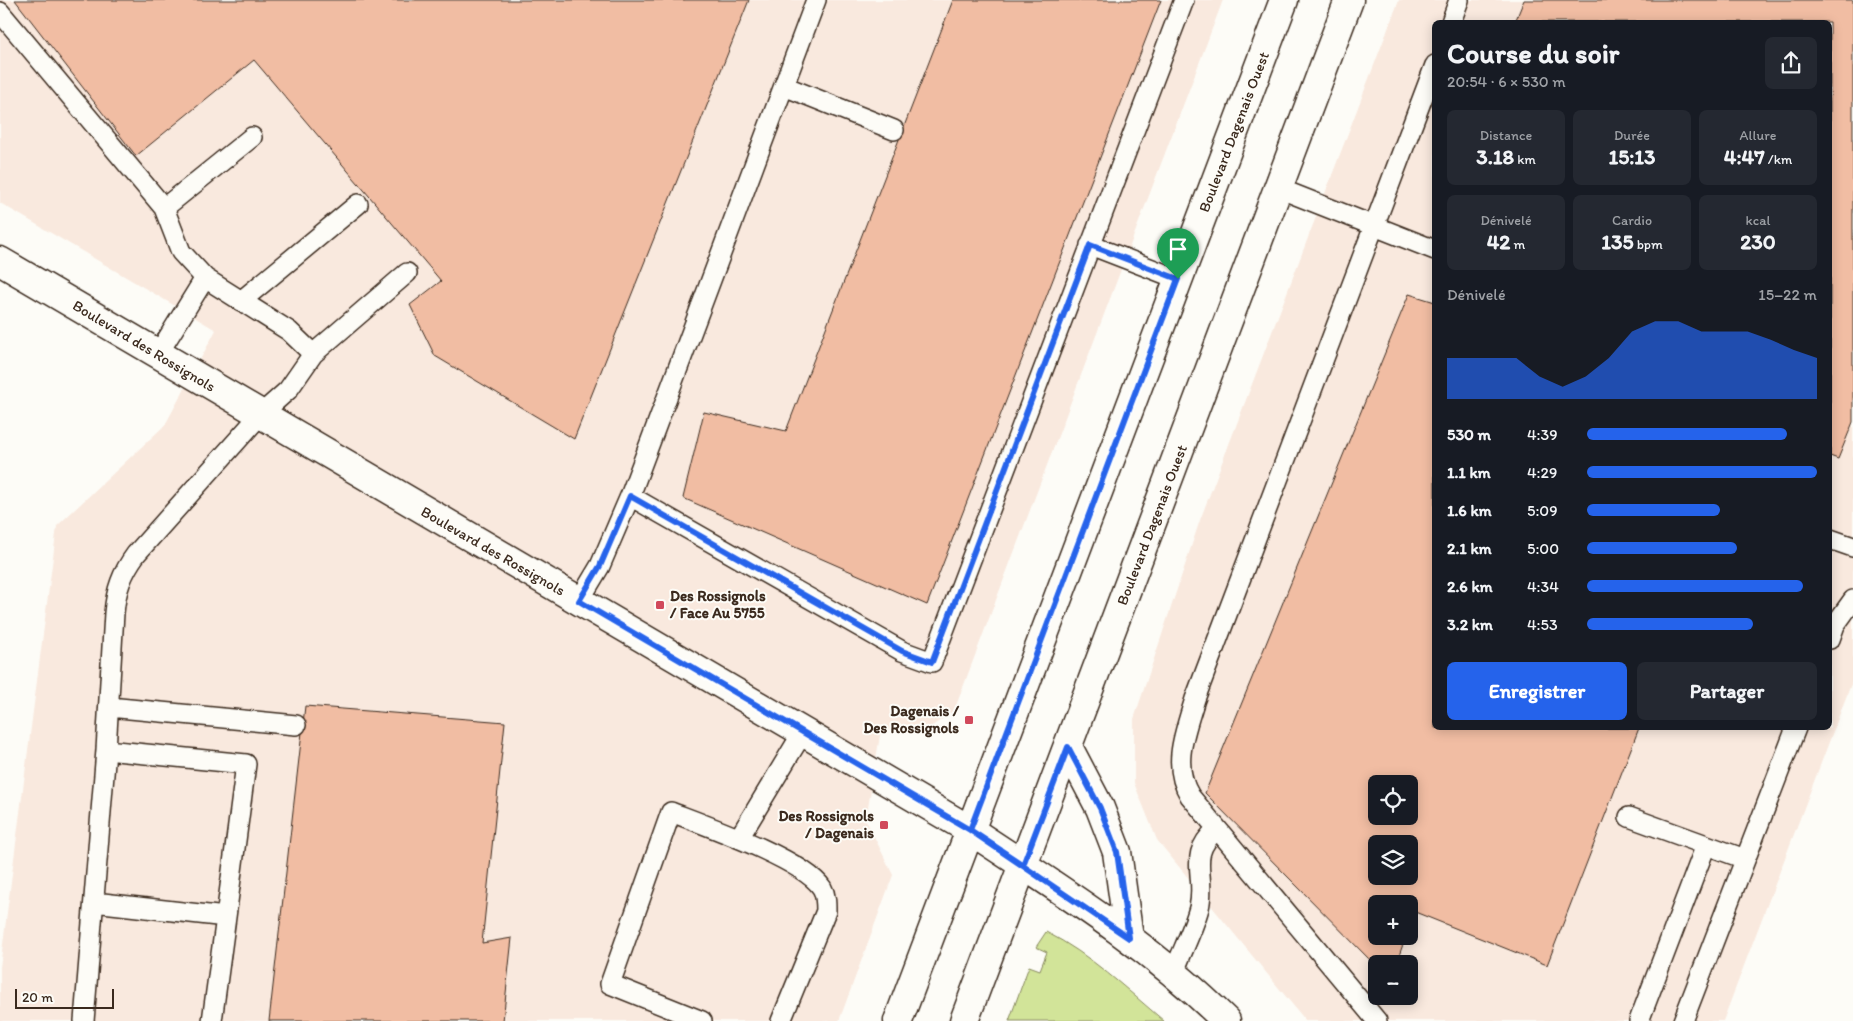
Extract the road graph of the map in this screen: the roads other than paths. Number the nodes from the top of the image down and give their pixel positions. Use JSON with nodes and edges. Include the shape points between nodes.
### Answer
{"nodes":[{"id":1,"x":816,"y":0,"type":"edge"},
{"id":2,"x":1184,"y":0,"type":"edge"},
{"id":3,"x":1284,"y":0,"type":"edge"},
{"id":4,"x":1349,"y":0,"type":"edge"},
{"id":5,"x":1459,"y":0,"type":"edge"},
{"id":6,"x":0,"y":12,"type":"edge"},
{"id":7,"x":1452,"y":20,"type":"edge"},
{"id":8,"x":1432,"y":73,"type":"edge"},
{"id":9,"x":784,"y":86,"type":"junction"},
{"id":10,"x":894,"y":130,"type":"dead end"},
{"id":11,"x":252,"y":137,"type":"dead end"},
{"id":12,"x":1278,"y":188,"type":"junction"},
{"id":13,"x":358,"y":204,"type":"dead end"},
{"id":14,"x":164,"y":208,"type":"junction"},
{"id":15,"x":1374,"y":226,"type":"junction"},
{"id":16,"x":1090,"y":245,"type":"junction"},
{"id":17,"x":1432,"y":249,"type":"edge"},
{"id":18,"x":0,"y":261,"type":"edge"},
{"id":19,"x":407,"y":273,"type":"dead end"},
{"id":20,"x":204,"y":278,"type":"junction"},
{"id":21,"x":1178,"y":279,"type":"junction"},
{"id":22,"x":240,"y":301,"type":"junction"},
{"id":23,"x":158,"y":354,"type":"junction"},
{"id":24,"x":313,"y":354,"type":"junction"},
{"id":25,"x":260,"y":415,"type":"junction"},
{"id":26,"x":630,"y":496,"type":"junction"},
{"id":27,"x":1832,"y":540,"type":"edge"},
{"id":28,"x":1853,"y":547,"type":"edge"},
{"id":29,"x":1853,"y":600,"type":"edge"},
{"id":30,"x":579,"y":601,"type":"junction"},
{"id":31,"x":1832,"y":633,"type":"edge"},
{"id":32,"x":109,"y":706,"type":"junction"},
{"id":33,"x":296,"y":725,"type":"dead end"},
{"id":34,"x":1795,"y":730,"type":"edge"},
{"id":35,"x":803,"y":732,"type":"junction"},
{"id":36,"x":1068,"y":747,"type":"junction"},
{"id":37,"x":106,"y":750,"type":"junction"},
{"id":38,"x":1629,"y":817,"type":"dead end"},
{"id":39,"x":970,"y":830,"type":"junction"},
{"id":40,"x":1217,"y":830,"type":"junction"},
{"id":41,"x":739,"y":838,"type":"junction"},
{"id":42,"x":1706,"y":845,"type":"junction"},
{"id":43,"x":1745,"y":859,"type":"junction"},
{"id":44,"x":1023,"y":865,"type":"junction"},
{"id":45,"x":94,"y":902,"type":"junction"},
{"id":46,"x":226,"y":917,"type":"junction"},
{"id":47,"x":1129,"y":938,"type":"junction"},
{"id":48,"x":1174,"y":972,"type":"junction"},
{"id":49,"x":84,"y":1021,"type":"edge"},
{"id":50,"x":212,"y":1021,"type":"edge"},
{"id":51,"x":702,"y":1021,"type":"edge"},
{"id":52,"x":781,"y":1021,"type":"edge"},
{"id":53,"x":898,"y":1021,"type":"edge"},
{"id":54,"x":964,"y":1021,"type":"edge"},
{"id":55,"x":1226,"y":1021,"type":"edge"},
{"id":56,"x":1377,"y":1021,"type":"edge"},
{"id":57,"x":1640,"y":1021,"type":"edge"},
{"id":58,"x":1683,"y":1021,"type":"edge"}],
"edges":[{"from":1,"to":9,"type":"lane"},
{"from":2,"to":16,"type":"lane"},
{"from":3,"to":21,"type":"main road","name":"Boulevard Dagenais Ouest"},
{"from":4,"to":12,"type":"main road","name":"Boulevard Dagenais Ouest"},
{"from":5,"to":7,"type":"lane"},
{"from":6,"to":14,"type":"lane"},
{"from":8,"to":15,"type":"lane"},
{"from":9,"to":10,"type":"lane"},
{"from":9,"to":26,"type":"lane"},
{"from":11,"to":14,"type":"lane"},
{"from":12,"to":15,"type":"lane"},
{"from":12,"to":36,"type":"main road","name":"Boulevard Dagenais Ouest"},
{"from":13,"to":22,"type":"lane"},
{"from":14,"to":20,"type":"lane","via":[[181,252]]},
{"from":15,"to":17,"type":"lane"},
{"from":15,"to":40,"type":"lane","via":[[1195,699],[1185,733],[1180,771],[1184,786]]},
{"from":16,"to":21,"type":"lane"},
{"from":16,"to":26,"type":"lane","via":[[932,662],[902,651]]},
{"from":18,"to":23,"type":"main road","name":"Boulevard des Rossignols"},
{"from":19,"to":24,"type":"lane"},
{"from":20,"to":22,"type":"lane"},
{"from":20,"to":23,"type":"lane"},
{"from":21,"to":39,"type":"main road","name":"Boulevard Dagenais Ouest"},
{"from":22,"to":24,"type":"lane","via":[[289,331]]},
{"from":23,"to":25,"type":"main road","name":"Boulevard des Rossignols"},
{"from":24,"to":25,"type":"lane","via":[[288,390]]},
{"from":25,"to":30,"type":"main road","name":"Boulevard des Rossignols"},
{"from":25,"to":32,"type":"lane","via":[[136,554],[122,574],[116,595]]},
{"from":26,"to":30,"type":"lane","via":[[600,566]]},
{"from":27,"to":28,"type":"lane"},
{"from":29,"to":31,"type":"lane"},
{"from":30,"to":35,"type":"main road","name":"Boulevard des Rossignols"},
{"from":32,"to":33,"type":"lane"},
{"from":32,"to":37,"type":"lane"},
{"from":34,"to":43,"type":"lane"},
{"from":35,"to":39,"type":"main road","name":"Boulevard des Rossignols"},
{"from":35,"to":41,"type":"lane"},
{"from":36,"to":44,"type":"main road","name":"Boulevard Dagenais Ouest"},
{"from":36,"to":47,"type":"main road","via":[[1100,808],[1117,852]]},
{"from":37,"to":45,"type":"lane"},
{"from":37,"to":46,"type":"lane","via":[[246,764]]},
{"from":38,"to":42,"type":"lane"},
{"from":39,"to":44,"type":"main road","name":"Boulevard des Rossignols"},
{"from":39,"to":53,"type":"main road","name":"Boulevard Dagenais Ouest"},
{"from":40,"to":48,"type":"lane","via":[[1202,845],[1201,899]]},
{"from":40,"to":56,"type":"lane"},
{"from":41,"to":51,"type":"lane","via":[[671,812],[610,984]]},
{"from":41,"to":52,"type":"lane","via":[[812,877],[826,900],[826,911]]},
{"from":42,"to":43,"type":"lane"},
{"from":42,"to":57,"type":"lane"},
{"from":43,"to":58,"type":"lane"},
{"from":44,"to":47,"type":"main road","name":"Boulevard des Rossignols"},
{"from":44,"to":54,"type":"main road","name":"Boulevard Dagenais Ouest"},
{"from":45,"to":46,"type":"lane"},
{"from":45,"to":49,"type":"lane"},
{"from":46,"to":50,"type":"lane"},
{"from":47,"to":48,"type":"main road","name":"Boulevard des Rossignols"},
{"from":48,"to":55,"type":"main road","name":"Boulevard des Rossignols"}]}
